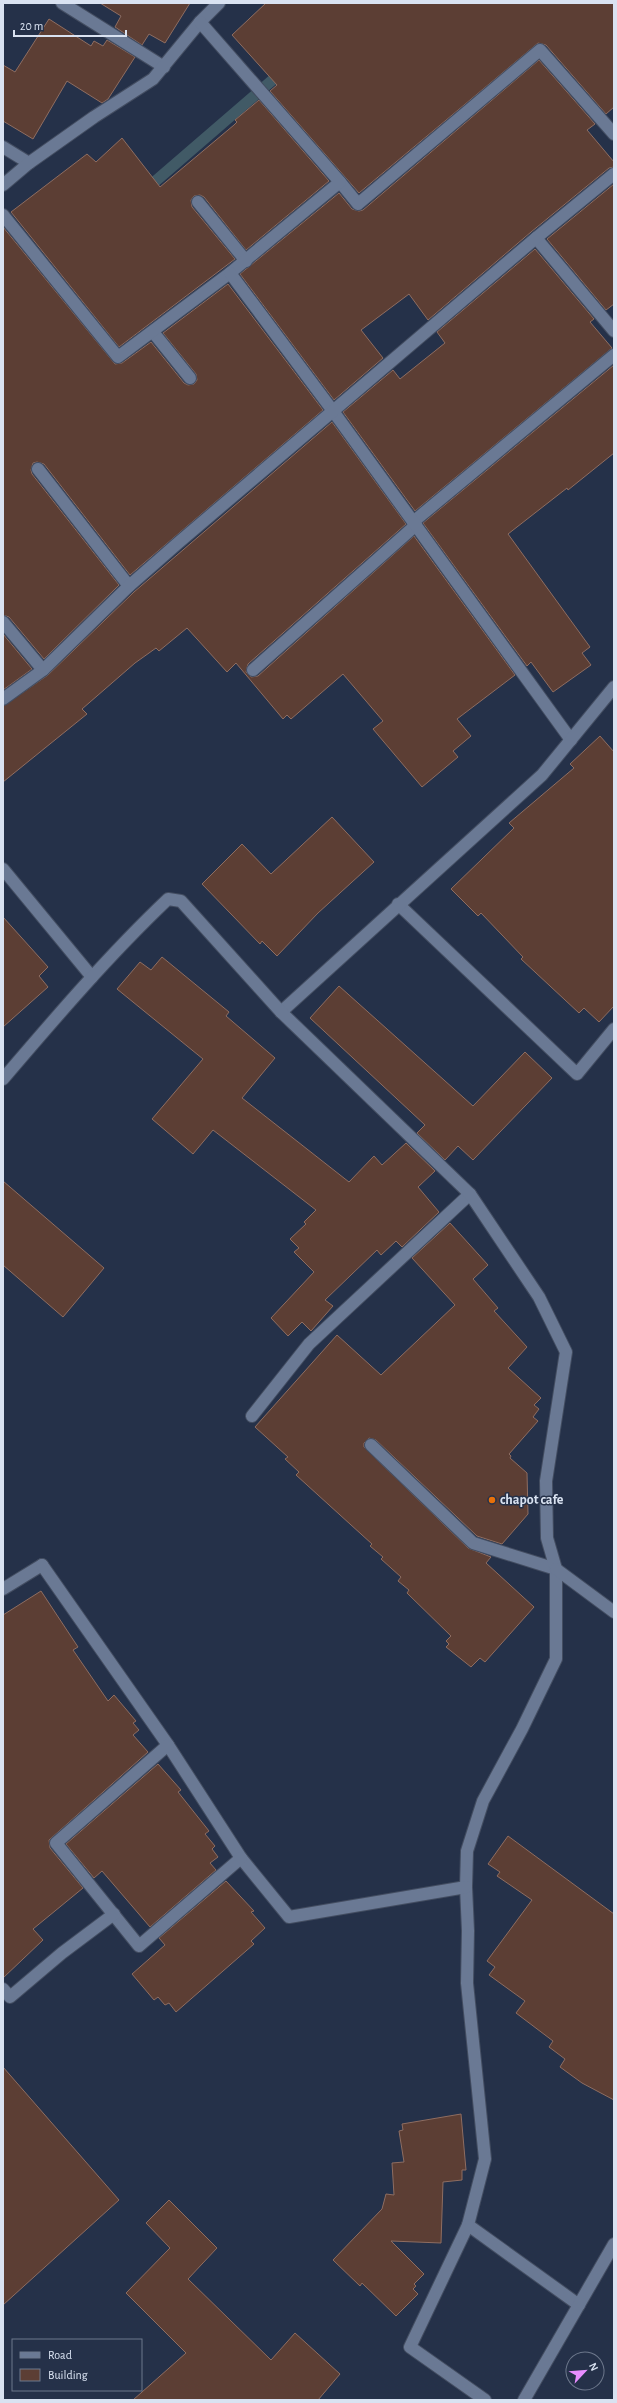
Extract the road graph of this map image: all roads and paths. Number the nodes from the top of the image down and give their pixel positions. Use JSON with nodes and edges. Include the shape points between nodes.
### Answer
{"nodes":[{"id":1,"x":62,"y":3,"type":"edge"},
{"id":2,"x":219,"y":3,"type":"edge"},
{"id":3,"x":200,"y":22,"type":"junction"},
{"id":4,"x":164,"y":67,"type":"junction"},
{"id":5,"x":614,"y":134,"type":"edge"},
{"id":6,"x":3,"y":147,"type":"edge"},
{"id":7,"x":29,"y":163,"type":"junction"},
{"id":8,"x":614,"y":174,"type":"edge"},
{"id":9,"x":340,"y":182,"type":"junction"},
{"id":10,"x":3,"y":185,"type":"edge"},
{"id":11,"x":198,"y":202,"type":"dead end"},
{"id":12,"x":3,"y":215,"type":"edge"},
{"id":13,"x":536,"y":238,"type":"junction"},
{"id":14,"x":246,"y":261,"type":"junction"},
{"id":15,"x":230,"y":274,"type":"junction"},
{"id":16,"x":614,"y":331,"type":"edge"},
{"id":17,"x":153,"y":332,"type":"junction"},
{"id":18,"x":614,"y":355,"type":"edge"},
{"id":19,"x":190,"y":378,"type":"dead end"},
{"id":20,"x":333,"y":411,"type":"junction"},
{"id":21,"x":38,"y":469,"type":"dead end"},
{"id":22,"x":415,"y":523,"type":"junction"},
{"id":23,"x":129,"y":586,"type":"junction"},
{"id":24,"x":3,"y":622,"type":"edge"},
{"id":25,"x":43,"y":670,"type":"junction"},
{"id":26,"x":253,"y":670,"type":"dead end"},
{"id":27,"x":614,"y":687,"type":"edge"},
{"id":28,"x":3,"y":699,"type":"edge"},
{"id":29,"x":571,"y":740,"type":"junction"},
{"id":30,"x":3,"y":869,"type":"edge"},
{"id":31,"x":398,"y":904,"type":"junction"},
{"id":32,"x":92,"y":977,"type":"junction"},
{"id":33,"x":281,"y":1012,"type":"junction"},
{"id":34,"x":614,"y":1029,"type":"edge"},
{"id":35,"x":3,"y":1079,"type":"edge"},
{"id":36,"x":470,"y":1194,"type":"junction"},
{"id":37,"x":252,"y":1416,"type":"dead end"},
{"id":38,"x":371,"y":1445,"type":"dead end"},
{"id":39,"x":556,"y":1568,"type":"junction"},
{"id":40,"x":3,"y":1589,"type":"edge"},
{"id":41,"x":614,"y":1612,"type":"edge"},
{"id":42,"x":168,"y":1745,"type":"junction"},
{"id":43,"x":241,"y":1858,"type":"junction"},
{"id":44,"x":466,"y":1887,"type":"junction"},
{"id":45,"x":114,"y":1914,"type":"junction"},
{"id":46,"x":3,"y":1989,"type":"edge"},
{"id":47,"x":468,"y":2225,"type":"junction"},
{"id":48,"x":614,"y":2244,"type":"edge"},
{"id":49,"x":579,"y":2305,"type":"junction"},
{"id":50,"x":486,"y":2400,"type":"edge"},
{"id":51,"x":524,"y":2400,"type":"edge"}],
"edges":[{"from":1,"to":4,"type":"street"},
{"from":2,"to":3,"type":"street"},
{"from":3,"to":4,"type":"street"},
{"from":3,"to":9,"type":"street"},
{"from":4,"to":7,"type":"street","via":[[153,79],[94,116]]},
{"from":5,"to":9,"type":"street","via":[[540,50],[358,204]]},
{"from":6,"to":7,"type":"street"},
{"from":7,"to":10,"type":"street"},
{"from":8,"to":13,"type":"street"},
{"from":9,"to":14,"type":"street"},
{"from":11,"to":14,"type":"street"},
{"from":12,"to":17,"type":"street","via":[[118,357]]},
{"from":13,"to":16,"type":"street"},
{"from":13,"to":20,"type":"street"},
{"from":14,"to":15,"type":"street"},
{"from":15,"to":17,"type":"street"},
{"from":15,"to":20,"type":"street"},
{"from":17,"to":19,"type":"street"},
{"from":18,"to":22,"type":"street"},
{"from":20,"to":22,"type":"street"},
{"from":20,"to":23,"type":"street"},
{"from":21,"to":23,"type":"street"},
{"from":22,"to":26,"type":"street"},
{"from":22,"to":29,"type":"street"},
{"from":23,"to":25,"type":"street"},
{"from":24,"to":25,"type":"street"},
{"from":25,"to":28,"type":"street"},
{"from":27,"to":29,"type":"street"},
{"from":29,"to":31,"type":"street","via":[[542,775]]},
{"from":30,"to":32,"type":"street"},
{"from":31,"to":33,"type":"street"},
{"from":31,"to":34,"type":"street","via":[[577,1074]]},
{"from":32,"to":33,"type":"street","via":[[168,899],[181,901]]},
{"from":32,"to":35,"type":"street"},
{"from":33,"to":36,"type":"street"},
{"from":36,"to":37,"type":"street","via":[[309,1344]]},
{"from":36,"to":39,"type":"street","via":[[539,1297],[566,1352],[546,1482],[547,1538]]},
{"from":38,"to":39,"type":"street","via":[[473,1543]]},
{"from":39,"to":41,"type":"street"},
{"from":39,"to":44,"type":"street","via":[[556,1659],[483,1801],[467,1851]]},
{"from":40,"to":42,"type":"street","via":[[42,1564]]},
{"from":42,"to":43,"type":"street"},
{"from":42,"to":45,"type":"street","via":[[56,1843]]},
{"from":43,"to":44,"type":"street","via":[[289,1917]]},
{"from":43,"to":45,"type":"street","via":[[139,1946]]},
{"from":44,"to":47,"type":"street","via":[[467,1983],[485,2159]]},
{"from":45,"to":46,"type":"street","via":[[62,1952],[10,1997]]},
{"from":47,"to":49,"type":"street"},
{"from":47,"to":50,"type":"street","via":[[410,2347]]},
{"from":48,"to":49,"type":"street"},
{"from":49,"to":51,"type":"street"}]}
